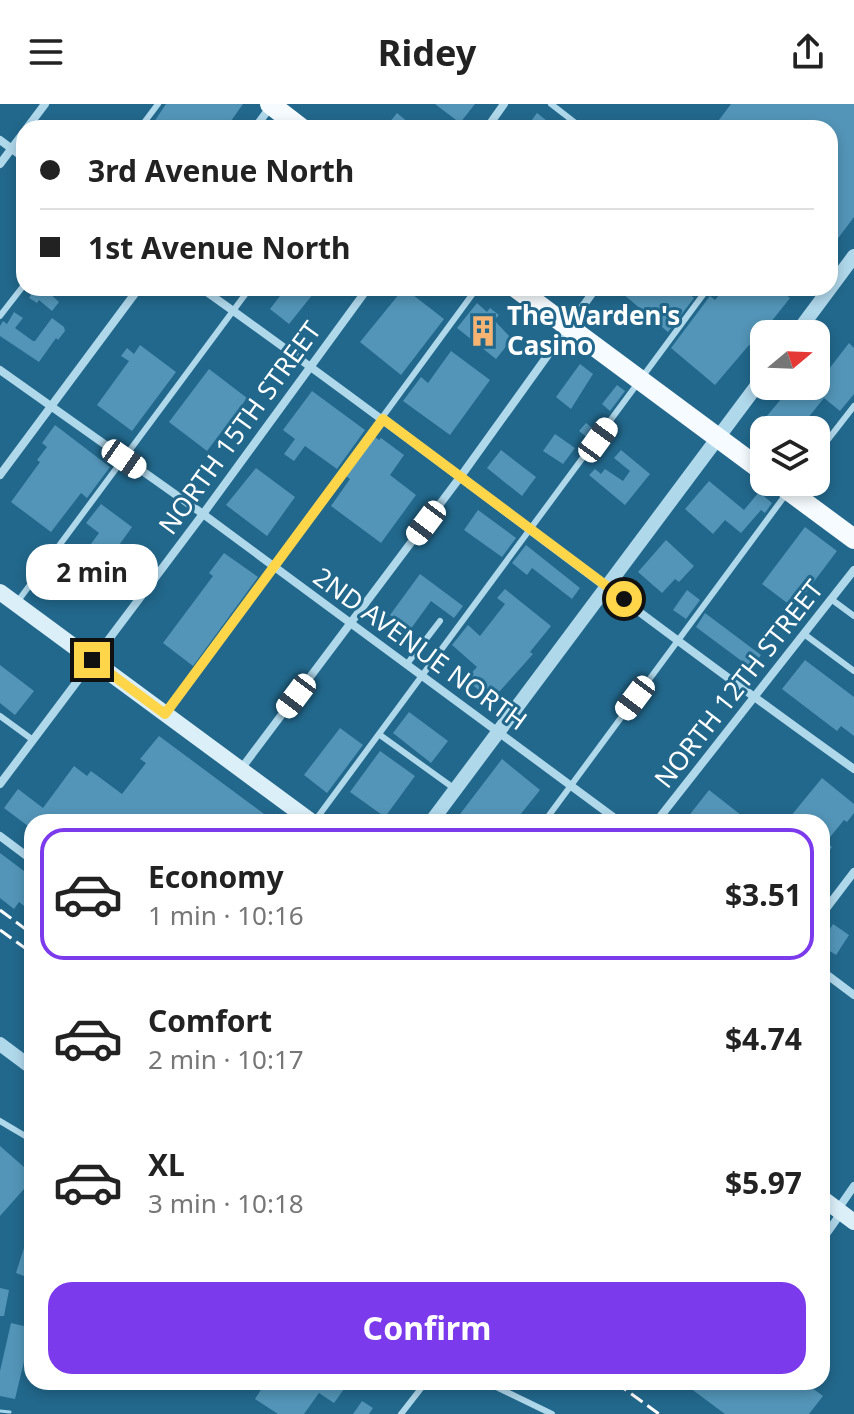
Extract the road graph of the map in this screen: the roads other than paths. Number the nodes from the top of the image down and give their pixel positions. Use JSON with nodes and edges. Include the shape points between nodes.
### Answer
{"nodes":[{"id":1,"x":271,"y":104,"type":"edge"},
{"id":2,"x":551,"y":104,"type":"edge"},
{"id":3,"x":291,"y":120,"type":"edge"},
{"id":4,"x":572,"y":120,"type":"edge"},
{"id":5,"x":0,"y":140,"type":"edge"},
{"id":6,"x":16,"y":143,"type":"edge"},
{"id":7,"x":11,"y":149,"type":"junction"},
{"id":8,"x":16,"y":152,"type":"edge"},
{"id":9,"x":0,"y":164,"type":"edge"},
{"id":10,"x":854,"y":256,"type":"edge"},
{"id":11,"x":838,"y":278,"type":"edge"},
{"id":12,"x":16,"y":295,"type":"edge"},
{"id":13,"x":133,"y":296,"type":"edge"},
{"id":14,"x":212,"y":296,"type":"edge"},
{"id":15,"x":244,"y":296,"type":"edge"},
{"id":16,"x":362,"y":296,"type":"edge"},
{"id":17,"x":471,"y":296,"type":"edge"},
{"id":18,"x":527,"y":296,"type":"edge"},
{"id":19,"x":590,"y":296,"type":"edge"},
{"id":20,"x":702,"y":296,"type":"edge"},
{"id":21,"x":824,"y":296,"type":"edge"},
{"id":22,"x":234,"y":311,"type":"junction"},
{"id":23,"x":0,"y":316,"type":"edge"},
{"id":24,"x":806,"y":320,"type":"edge"},
{"id":25,"x":567,"y":325,"type":"junction"},
{"id":26,"x":310,"y":366,"type":"junction"},
{"id":27,"x":0,"y":370,"type":"edge"},
{"id":28,"x":642,"y":381,"type":"junction"},
{"id":29,"x":750,"y":394,"type":"edge"},
{"id":30,"x":854,"y":406,"type":"edge"},
{"id":31,"x":50,"y":407,"type":"junction"},
{"id":32,"x":383,"y":419,"type":"junction"},
{"id":33,"x":830,"y":437,"type":"edge"},
{"id":34,"x":717,"y":438,"type":"junction"},
{"id":35,"x":124,"y":459,"type":"junction"},
{"id":36,"x":750,"y":462,"type":"edge"},
{"id":37,"x":0,"y":475,"type":"edge"},
{"id":38,"x":461,"y":476,"type":"junction"},
{"id":39,"x":779,"y":496,"type":"edge"},
{"id":40,"x":801,"y":496,"type":"edge"},
{"id":41,"x":203,"y":514,"type":"junction"},
{"id":42,"x":531,"y":529,"type":"junction"},
{"id":43,"x":854,"y":539,"type":"edge"},
{"id":44,"x":274,"y":567,"type":"junction"},
{"id":45,"x":854,"y":570,"type":"edge"},
{"id":46,"x":609,"y":587,"type":"junction"},
{"id":47,"x":0,"y":592,"type":"edge"},
{"id":48,"x":831,"y":599,"type":"junction"},
{"id":49,"x":15,"y":604,"type":"junction"},
{"id":50,"x":854,"y":616,"type":"edge"},
{"id":51,"x":440,"y":621,"type":"dead end"},
{"id":52,"x":351,"y":623,"type":"junction"},
{"id":53,"x":804,"y":634,"type":"junction"},
{"id":54,"x":679,"y":641,"type":"junction"},
{"id":55,"x":92,"y":660,"type":"junction"},
{"id":56,"x":407,"y":664,"type":"junction"},
{"id":57,"x":854,"y":671,"type":"edge"},
{"id":58,"x":424,"y":676,"type":"junction"},
{"id":59,"x":753,"y":698,"type":"junction"},
{"id":60,"x":165,"y":714,"type":"junction"},
{"id":61,"x":0,"y":716,"type":"edge"},
{"id":62,"x":498,"y":730,"type":"junction"},
{"id":63,"x":380,"y":735,"type":"junction"},
{"id":64,"x":33,"y":740,"type":"junction"},
{"id":65,"x":854,"y":769,"type":"edge"},
{"id":66,"x":241,"y":770,"type":"junction"},
{"id":67,"x":0,"y":784,"type":"edge"},
{"id":68,"x":571,"y":785,"type":"junction"},
{"id":69,"x":455,"y":789,"type":"junction"},
{"id":70,"x":302,"y":814,"type":"edge"},
{"id":71,"x":319,"y":814,"type":"edge"},
{"id":72,"x":437,"y":814,"type":"edge"},
{"id":73,"x":550,"y":814,"type":"edge"},
{"id":74,"x":609,"y":814,"type":"edge"},
{"id":75,"x":662,"y":814,"type":"edge"},
{"id":76,"x":0,"y":836,"type":"edge"},
{"id":77,"x":24,"y":854,"type":"edge"},
{"id":78,"x":854,"y":872,"type":"edge"},
{"id":79,"x":830,"y":904,"type":"edge"},
{"id":80,"x":830,"y":977,"type":"edge"},
{"id":81,"x":854,"y":995,"type":"edge"},
{"id":82,"x":2,"y":1049,"type":"edge"},
{"id":83,"x":24,"y":1063,"type":"edge"},
{"id":84,"x":0,"y":1121,"type":"edge"},
{"id":85,"x":24,"y":1135,"type":"edge"},
{"id":86,"x":854,"y":1186,"type":"edge"},
{"id":87,"x":844,"y":1214,"type":"edge"},
{"id":88,"x":830,"y":1231,"type":"edge"},
{"id":89,"x":420,"y":1390,"type":"edge"},
{"id":90,"x":502,"y":1390,"type":"edge"},
{"id":91,"x":401,"y":1414,"type":"edge"},
{"id":92,"x":552,"y":1414,"type":"edge"}],
"edges":[{"from":1,"to":3,"type":"main road"},
{"from":2,"to":4,"type":"lane"},
{"from":5,"to":7,"type":"street"},
{"from":6,"to":7,"type":"street"},
{"from":7,"to":8,"type":"street"},
{"from":7,"to":9,"type":"street"},
{"from":10,"to":11,"type":"street"},
{"from":12,"to":23,"type":"lane"},
{"from":13,"to":31,"type":"street"},
{"from":14,"to":22,"type":"street"},
{"from":15,"to":22,"type":"lane"},
{"from":16,"to":26,"type":"street","name":"NORTH 15TH STREET"},
{"from":17,"to":32,"type":"lane"},
{"from":18,"to":25,"type":"main road"},
{"from":19,"to":25,"type":"street"},
{"from":20,"to":28,"type":"lane"},
{"from":21,"to":24,"type":"street"},
{"from":22,"to":26,"type":"street"},
{"from":22,"to":35,"type":"lane"},
{"from":25,"to":28,"type":"main road"},
{"from":25,"to":38,"type":"street"},
{"from":26,"to":32,"type":"street"},
{"from":26,"to":41,"type":"street","name":"NORTH 15TH STREET"},
{"from":27,"to":31,"type":"street","name":"2ND AVENUE NORTH"},
{"from":28,"to":34,"type":"main road"},
{"from":28,"to":42,"type":"lane"},
{"from":29,"to":34,"type":"street"},
{"from":30,"to":33,"type":"lane"},
{"from":31,"to":35,"type":"street","name":"2ND AVENUE NORTH"},
{"from":31,"to":37,"type":"street"},
{"from":32,"to":38,"type":"street"},
{"from":32,"to":44,"type":"lane"},
{"from":34,"to":36,"type":"main road"},
{"from":34,"to":46,"type":"street"},
{"from":35,"to":41,"type":"street","name":"2ND AVENUE NORTH"},
{"from":35,"to":49,"type":"lane"},
{"from":38,"to":42,"type":"street"},
{"from":38,"to":52,"type":"street"},
{"from":39,"to":54,"type":"lane"},
{"from":40,"to":43,"type":"main road"},
{"from":41,"to":44,"type":"street","name":"2ND AVENUE NORTH"},
{"from":41,"to":55,"type":"street","name":"NORTH 15TH STREET"},
{"from":42,"to":46,"type":"street"},
{"from":42,"to":58,"type":"lane"},
{"from":44,"to":52,"type":"street","name":"2ND AVENUE NORTH"},
{"from":44,"to":60,"type":"lane"},
{"from":45,"to":48,"type":"street","name":"NORTH 12TH STREET"},
{"from":46,"to":54,"type":"street"},
{"from":46,"to":62,"type":"street"},
{"from":47,"to":49,"type":"main road"},
{"from":48,"to":50,"type":"lane"},
{"from":48,"to":53,"type":"street","name":"NORTH 12TH STREET"},
{"from":49,"to":55,"type":"main road"},
{"from":51,"to":56,"type":"lane"},
{"from":52,"to":56,"type":"street","name":"2ND AVENUE NORTH"},
{"from":52,"to":66,"type":"street"},
{"from":53,"to":57,"type":"lane"},
{"from":53,"to":59,"type":"street","name":"NORTH 12TH STREET"},
{"from":54,"to":59,"type":"street"},
{"from":54,"to":68,"type":"lane"},
{"from":55,"to":60,"type":"main road"},
{"from":55,"to":64,"type":"street","name":"NORTH 15TH STREET"},
{"from":56,"to":58,"type":"street","name":"2ND AVENUE NORTH"},
{"from":58,"to":62,"type":"street","name":"2ND AVENUE NORTH"},
{"from":58,"to":63,"type":"lane"},
{"from":59,"to":65,"type":"street"},
{"from":59,"to":75,"type":"street","name":"NORTH 12TH STREET"},
{"from":60,"to":66,"type":"main road"},
{"from":61,"to":64,"type":"lane"},
{"from":62,"to":68,"type":"street","name":"2ND AVENUE NORTH"},
{"from":62,"to":69,"type":"street"},
{"from":63,"to":69,"type":"lane"},
{"from":63,"to":71,"type":"lane"},
{"from":64,"to":67,"type":"street","name":"NORTH 15TH STREET"},
{"from":66,"to":70,"type":"main road"},
{"from":68,"to":73,"type":"lane"},
{"from":68,"to":74,"type":"street","name":"2ND AVENUE NORTH"},
{"from":69,"to":72,"type":"street"},
{"from":76,"to":77,"type":"street"},
{"from":78,"to":79,"type":"street"},
{"from":80,"to":81,"type":"street"},
{"from":82,"to":83,"type":"street"},
{"from":84,"to":85,"type":"lane"},
{"from":86,"to":87,"type":"street"},
{"from":87,"to":88,"type":"street"},
{"from":89,"to":91,"type":"lane"},
{"from":90,"to":92,"type":"lane"}]}
